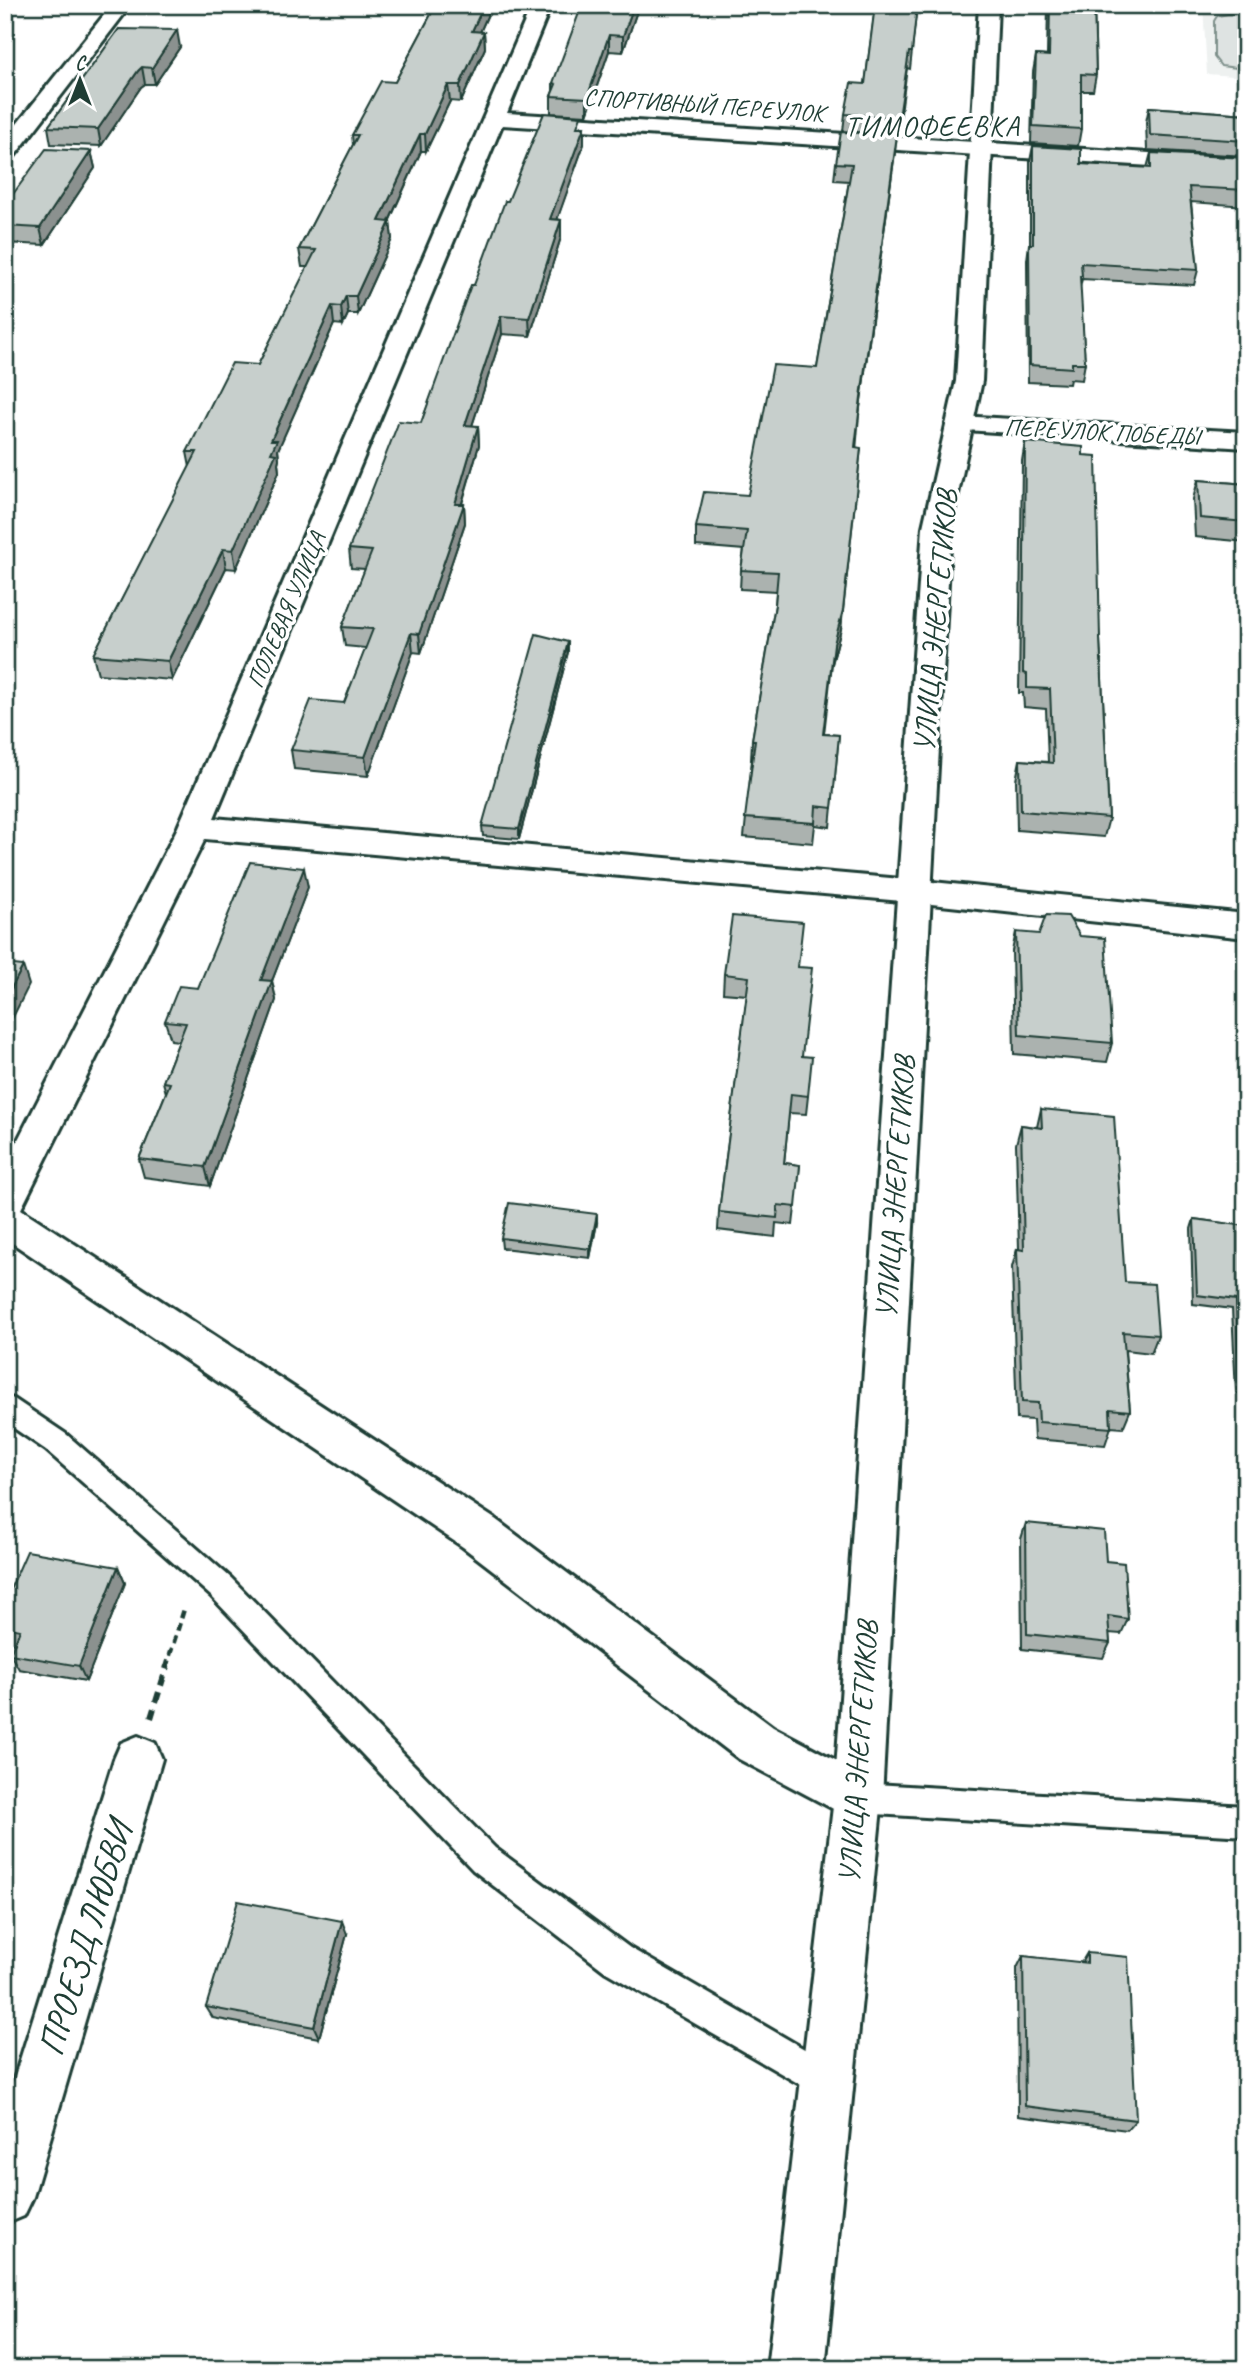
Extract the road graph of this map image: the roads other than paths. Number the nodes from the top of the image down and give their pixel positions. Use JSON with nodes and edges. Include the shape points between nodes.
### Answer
{"nodes":[{"id":1,"x":122,"y":5,"type":"edge"},
{"id":2,"x":542,"y":5,"type":"edge"},
{"id":3,"x":989,"y":5,"type":"edge"},
{"id":4,"x":493,"y":118,"type":"junction"},
{"id":5,"x":982,"y":149,"type":"junction"},
{"id":6,"x":5,"y":153,"type":"edge"},
{"id":7,"x":1246,"y":166,"type":"edge"},
{"id":8,"x":959,"y":424,"type":"junction"},
{"id":9,"x":1246,"y":440,"type":"edge"},
{"id":10,"x":194,"y":827,"type":"junction"},
{"id":11,"x":914,"y":891,"type":"junction"},
{"id":12,"x":1246,"y":926,"type":"edge"},
{"id":13,"x":5,"y":1203,"type":"edge"},
{"id":14,"x":5,"y":1218,"type":"edge"},
{"id":15,"x":5,"y":1407,"type":"edge"},
{"id":16,"x":138,"y":1759,"type":"road end"},
{"id":17,"x":858,"y":1798,"type":"junction"},
{"id":18,"x":1246,"y":1821,"type":"edge"},
{"id":19,"x":827,"y":2081,"type":"junction"},
{"id":20,"x":5,"y":2197,"type":"edge"},
{"id":21,"x":796,"y":2369,"type":"edge"}],
"edges":[{"from":1,"to":6,"type":"street"},
{"from":2,"to":4,"type":"street","name":"ПОЛЕВАЯ УЛИЦА"},
{"from":3,"to":5,"type":"street","name":"УЛИЦА ЭНЕРГЕТИКОВ"},
{"from":4,"to":5,"type":"street","name":"СПОРТИВНЫЙ ПЕРЕУЛОК"},
{"from":4,"to":10,"type":"street","name":"ПОЛЕВАЯ УЛИЦА"},
{"from":5,"to":7,"type":"street","name":"СПОРТИВНЫЙ ПЕРЕУЛОК"},
{"from":5,"to":8,"type":"street","name":"УЛИЦА ЭНЕРГЕТИКОВ","via":[[969,381]]},
{"from":8,"to":9,"type":"street","name":"ПЕРЕУЛОК ПОБЕДЫ"},
{"from":8,"to":11,"type":"street","name":"УЛИЦА ЭНЕРГЕТИКОВ","via":[[937,527]]},
{"from":10,"to":11,"type":"street"},
{"from":10,"to":13,"type":"street","name":"ПОЛЕВАЯ УЛИЦА"},
{"from":11,"to":12,"type":"street"},
{"from":11,"to":17,"type":"street","name":"УЛИЦА ЭНЕРГЕТИКОВ"},
{"from":14,"to":17,"type":"street","via":[[479,1533],[756,1743]]},
{"from":15,"to":19,"type":"lane","via":[[56,1442],[197,1566],[484,1859],[618,1960]]},
{"from":16,"to":20,"type":"street","name":"ПРОЕЗД ЛЮБВИ"},
{"from":17,"to":18,"type":"lane"},
{"from":17,"to":19,"type":"street","name":"УЛИЦА ЭНЕРГЕТИКОВ"},
{"from":19,"to":21,"type":"street","name":"УЛИЦА ЭНЕРГЕТИКОВ"}]}
